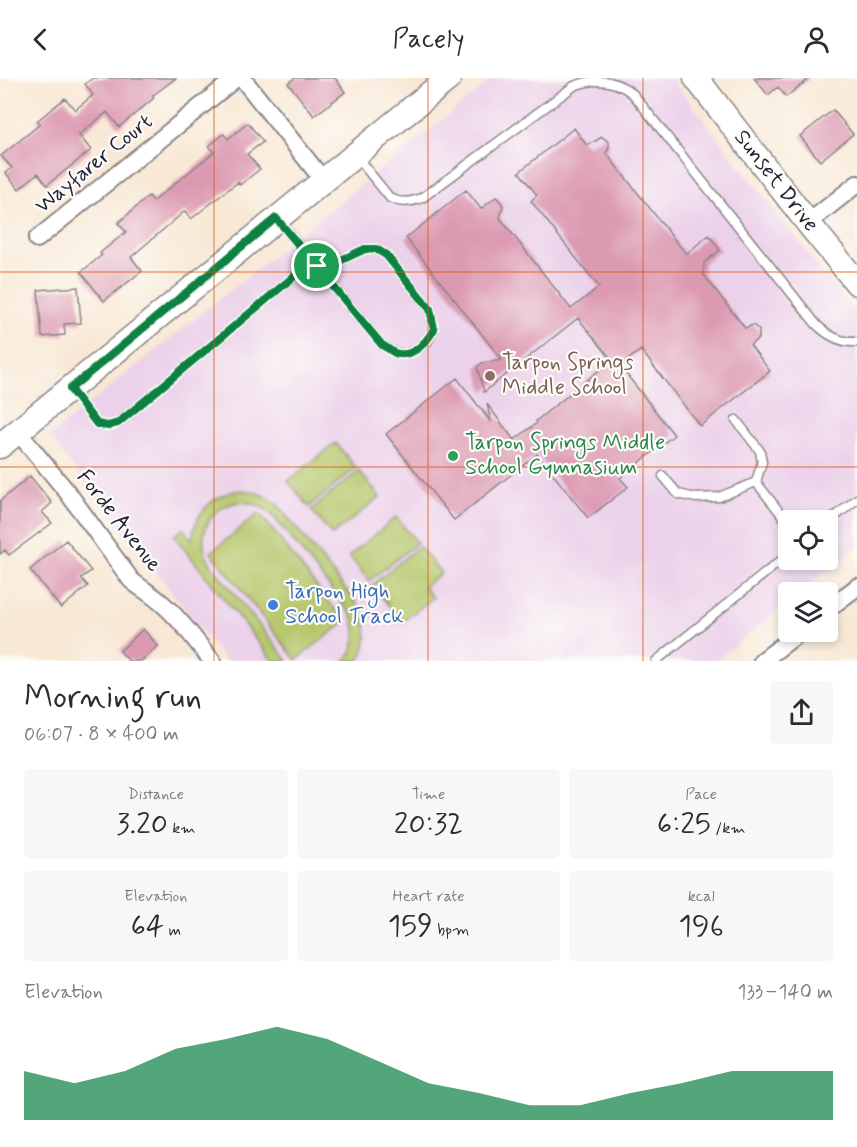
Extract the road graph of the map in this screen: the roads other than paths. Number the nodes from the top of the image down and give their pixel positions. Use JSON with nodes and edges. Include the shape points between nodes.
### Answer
{"nodes":[{"id":1,"x":236,"y":78,"type":"edge"},
{"id":2,"x":242,"y":78,"type":"edge"},
{"id":3,"x":448,"y":78,"type":"edge"},
{"id":4,"x":696,"y":78,"type":"edge"},
{"id":5,"x":355,"y":154,"type":"junction"},
{"id":6,"x":323,"y":180,"type":"junction"},
{"id":7,"x":857,"y":184,"type":"edge"},
{"id":8,"x":276,"y":218,"type":"junction"},
{"id":9,"x":808,"y":223,"type":"junction"},
{"id":10,"x":37,"y":239,"type":"dead end"},
{"id":11,"x":317,"y":266,"type":"junction"},
{"id":12,"x":857,"y":283,"type":"edge"},
{"id":13,"x":857,"y":342,"type":"edge"},
{"id":14,"x":70,"y":389,"type":"junction"},
{"id":15,"x":736,"y":420,"type":"dead end"},
{"id":16,"x":9,"y":439,"type":"edge"},
{"id":17,"x":663,"y":476,"type":"dead end"},
{"id":18,"x":756,"y":482,"type":"junction"},
{"id":19,"x":857,"y":498,"type":"edge"},
{"id":20,"x":778,"y":510,"type":"edge"},
{"id":21,"x":838,"y":514,"type":"edge"},
{"id":22,"x":778,"y":563,"type":"edge"},
{"id":23,"x":857,"y":586,"type":"edge"},
{"id":24,"x":838,"y":601,"type":"edge"},
{"id":25,"x":787,"y":642,"type":"edge"},
{"id":26,"x":212,"y":661,"type":"edge"},
{"id":27,"x":656,"y":661,"type":"edge"},
{"id":28,"x":762,"y":661,"type":"edge"}],
"edges":[{"from":1,"to":10,"type":"street","name":"Wayfarer Court"},
{"from":2,"to":6,"type":"street"},
{"from":3,"to":5,"type":"street"},
{"from":4,"to":9,"type":"street","name":"Sunset Drive"},
{"from":5,"to":6,"type":"street"},
{"from":5,"to":13,"type":"lane","via":[[390,198],[396,202],[413,201],[574,86],[597,80],[619,85],[633,94],[816,324],[837,339]]},
{"from":6,"to":8,"type":"street"},
{"from":7,"to":9,"type":"street"},
{"from":8,"to":11,"type":"lane"},
{"from":8,"to":14,"type":"street"},
{"from":9,"to":12,"type":"street","name":"Sunset Drive"},
{"from":11,"to":11,"type":"lane","via":[[382,345],[405,354],[428,341],[434,329],[430,309],[386,255],[376,249],[365,249]]},
{"from":11,"to":14,"type":"lane","via":[[298,273],[118,423],[97,424]]},
{"from":14,"to":16,"type":"street"},
{"from":15,"to":18,"type":"lane","via":[[760,451],[762,462]]},
{"from":16,"to":26,"type":"street","name":"Forde Avenue","via":[[68,493],[131,580],[167,608]]},
{"from":17,"to":18,"type":"lane","via":[[678,494],[696,498],[718,497]]},
{"from":18,"to":20,"type":"lane"},
{"from":19,"to":21,"type":"lane"},
{"from":22,"to":27,"type":"lane"},
{"from":23,"to":24,"type":"street"},
{"from":25,"to":28,"type":"street"}]}
